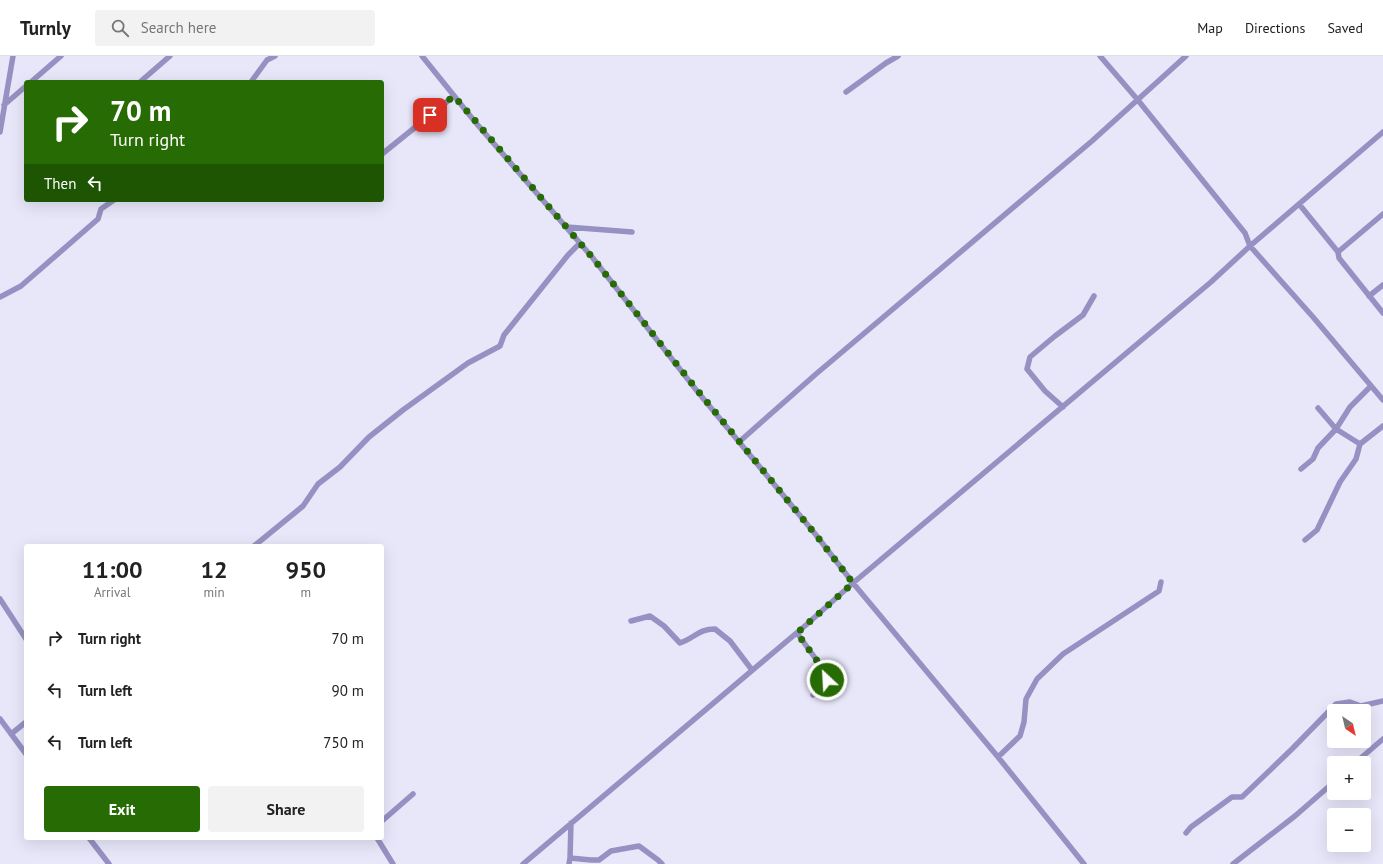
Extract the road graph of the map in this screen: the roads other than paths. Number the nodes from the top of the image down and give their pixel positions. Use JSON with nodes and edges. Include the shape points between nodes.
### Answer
{"nodes":[{"id":1,"x":13,"y":56,"type":"edge"},
{"id":2,"x":61,"y":56,"type":"edge"},
{"id":3,"x":170,"y":56,"type":"edge"},
{"id":4,"x":275,"y":56,"type":"edge"},
{"id":5,"x":422,"y":56,"type":"edge"},
{"id":6,"x":898,"y":56,"type":"edge"},
{"id":7,"x":1100,"y":56,"type":"edge"},
{"id":8,"x":1184,"y":57,"type":"edge"},
{"id":9,"x":33,"y":80,"type":"edge"},
{"id":10,"x":142,"y":80,"type":"edge"},
{"id":11,"x":253,"y":80,"type":"edge"},
{"id":12,"x":24,"y":88,"type":"edge"},
{"id":13,"x":846,"y":92,"type":"dead end"},
{"id":14,"x":454,"y":96,"type":"junction"},
{"id":15,"x":1137,"y":99,"type":"junction"},
{"id":16,"x":4,"y":105,"type":"junction"},
{"id":17,"x":0,"y":132,"type":"edge"},
{"id":18,"x":1383,"y":132,"type":"edge"},
{"id":19,"x":384,"y":152,"type":"edge"},
{"id":20,"x":111,"y":202,"type":"edge"},
{"id":21,"x":1299,"y":204,"type":"junction"},
{"id":22,"x":1383,"y":214,"type":"edge"},
{"id":23,"x":567,"y":227,"type":"junction"},
{"id":24,"x":632,"y":232,"type":"dead end"},
{"id":25,"x":580,"y":243,"type":"junction"},
{"id":26,"x":1250,"y":246,"type":"junction"},
{"id":27,"x":1338,"y":252,"type":"junction"},
{"id":28,"x":1383,"y":285,"type":"edge"},
{"id":29,"x":1094,"y":296,"type":"dead end"},
{"id":30,"x":1369,"y":296,"type":"junction"},
{"id":31,"x":0,"y":298,"type":"edge"},
{"id":32,"x":1383,"y":314,"type":"edge"},
{"id":33,"x":1371,"y":386,"type":"junction"},
{"id":34,"x":1383,"y":400,"type":"edge"},
{"id":35,"x":1063,"y":407,"type":"junction"},
{"id":36,"x":1318,"y":408,"type":"dead end"},
{"id":37,"x":1383,"y":426,"type":"edge"},
{"id":38,"x":1336,"y":429,"type":"junction"},
{"id":39,"x":739,"y":442,"type":"junction"},
{"id":40,"x":1360,"y":444,"type":"junction"},
{"id":41,"x":1301,"y":469,"type":"dead end"},
{"id":42,"x":1305,"y":540,"type":"dead end"},
{"id":43,"x":256,"y":544,"type":"edge"},
{"id":44,"x":1161,"y":582,"type":"dead end"},
{"id":45,"x":853,"y":583,"type":"junction"},
{"id":46,"x":0,"y":599,"type":"edge"},
{"id":47,"x":631,"y":621,"type":"dead end"},
{"id":48,"x":797,"y":633,"type":"junction"},
{"id":49,"x":24,"y":636,"type":"edge"},
{"id":50,"x":752,"y":670,"type":"junction"},
{"id":51,"x":813,"y":695,"type":"dead end"},
{"id":52,"x":1383,"y":701,"type":"edge"},
{"id":53,"x":0,"y":719,"type":"edge"},
{"id":54,"x":24,"y":724,"type":"edge"},
{"id":55,"x":11,"y":734,"type":"junction"},
{"id":56,"x":1383,"y":739,"type":"edge"},
{"id":57,"x":24,"y":751,"type":"edge"},
{"id":58,"x":1363,"y":756,"type":"edge"},
{"id":59,"x":998,"y":757,"type":"junction"},
{"id":60,"x":1327,"y":788,"type":"edge"},
{"id":61,"x":413,"y":794,"type":"dead end"},
{"id":62,"x":384,"y":819,"type":"edge"},
{"id":63,"x":571,"y":823,"type":"junction"},
{"id":64,"x":1186,"y":833,"type":"dead end"},
{"id":65,"x":91,"y":840,"type":"edge"},
{"id":66,"x":378,"y":840,"type":"edge"},
{"id":67,"x":570,"y":858,"type":"junction"},
{"id":68,"x":109,"y":864,"type":"edge"},
{"id":69,"x":393,"y":864,"type":"edge"},
{"id":70,"x":523,"y":864,"type":"edge"},
{"id":71,"x":569,"y":864,"type":"edge"},
{"id":72,"x":662,"y":864,"type":"edge"},
{"id":73,"x":1084,"y":864,"type":"edge"},
{"id":74,"x":1233,"y":864,"type":"edge"}],
"edges":[{"from":1,"to":16,"type":"street"},
{"from":2,"to":9,"type":"street"},
{"from":3,"to":10,"type":"street"},
{"from":4,"to":11,"type":"street","via":[[267,60]]},
{"from":5,"to":14,"type":"street"},
{"from":6,"to":13,"type":"street"},
{"from":7,"to":15,"type":"street"},
{"from":8,"to":15,"type":"street"},
{"from":12,"to":16,"type":"street"},
{"from":14,"to":19,"type":"street"},
{"from":14,"to":23,"type":"street"},
{"from":15,"to":26,"type":"street","via":[[1245,233]]},
{"from":15,"to":39,"type":"street","via":[[1092,141]]},
{"from":16,"to":17,"type":"street"},
{"from":18,"to":21,"type":"street"},
{"from":20,"to":31,"type":"street","via":[[101,209],[98,219],[21,286]]},
{"from":21,"to":26,"type":"street"},
{"from":21,"to":27,"type":"street"},
{"from":22,"to":27,"type":"street"},
{"from":23,"to":24,"type":"street"},
{"from":23,"to":25,"type":"street"},
{"from":25,"to":39,"type":"street"},
{"from":25,"to":43,"type":"street","via":[[504,335],[500,346],[468,363],[369,437],[318,484],[303,506]]},
{"from":26,"to":33,"type":"street"},
{"from":26,"to":35,"type":"street"},
{"from":27,"to":30,"type":"street","via":[[1339,258]]},
{"from":28,"to":30,"type":"street"},
{"from":29,"to":35,"type":"street","via":[[1082,315],[1030,356],[1027,369],[1045,391]]},
{"from":30,"to":32,"type":"street"},
{"from":33,"to":34,"type":"street"},
{"from":33,"to":38,"type":"street","via":[[1350,407]]},
{"from":35,"to":45,"type":"street"},
{"from":36,"to":38,"type":"street"},
{"from":37,"to":40,"type":"street"},
{"from":38,"to":40,"type":"street"},
{"from":38,"to":41,"type":"street","via":[[1318,448],[1313,459]]},
{"from":39,"to":45,"type":"street"},
{"from":40,"to":42,"type":"street","via":[[1356,459],[1340,482],[1317,530]]},
{"from":44,"to":59,"type":"street","via":[[1158,591],[1063,654],[1037,679],[1026,699],[1020,736]]},
{"from":45,"to":48,"type":"street"},
{"from":45,"to":59,"type":"street"},
{"from":46,"to":49,"type":"street"},
{"from":47,"to":50,"type":"street","via":[[650,616],[680,643],[699,632],[716,629],[730,641]]},
{"from":48,"to":50,"type":"street"},
{"from":48,"to":51,"type":"street","via":[[826,673],[827,680]]},
{"from":50,"to":63,"type":"street"},
{"from":52,"to":64,"type":"street","via":[[1361,706],[1350,702],[1336,704],[1242,797],[1232,798]]},
{"from":53,"to":55,"type":"street"},
{"from":54,"to":55,"type":"street"},
{"from":55,"to":57,"type":"street"},
{"from":56,"to":58,"type":"street"},
{"from":59,"to":73,"type":"street"},
{"from":60,"to":74,"type":"street"},
{"from":61,"to":62,"type":"street"},
{"from":63,"to":67,"type":"street"},
{"from":63,"to":70,"type":"street"},
{"from":65,"to":68,"type":"street"},
{"from":66,"to":69,"type":"street"},
{"from":67,"to":71,"type":"street"},
{"from":67,"to":72,"type":"street","via":[[599,860],[611,851],[639,846]]}]}
